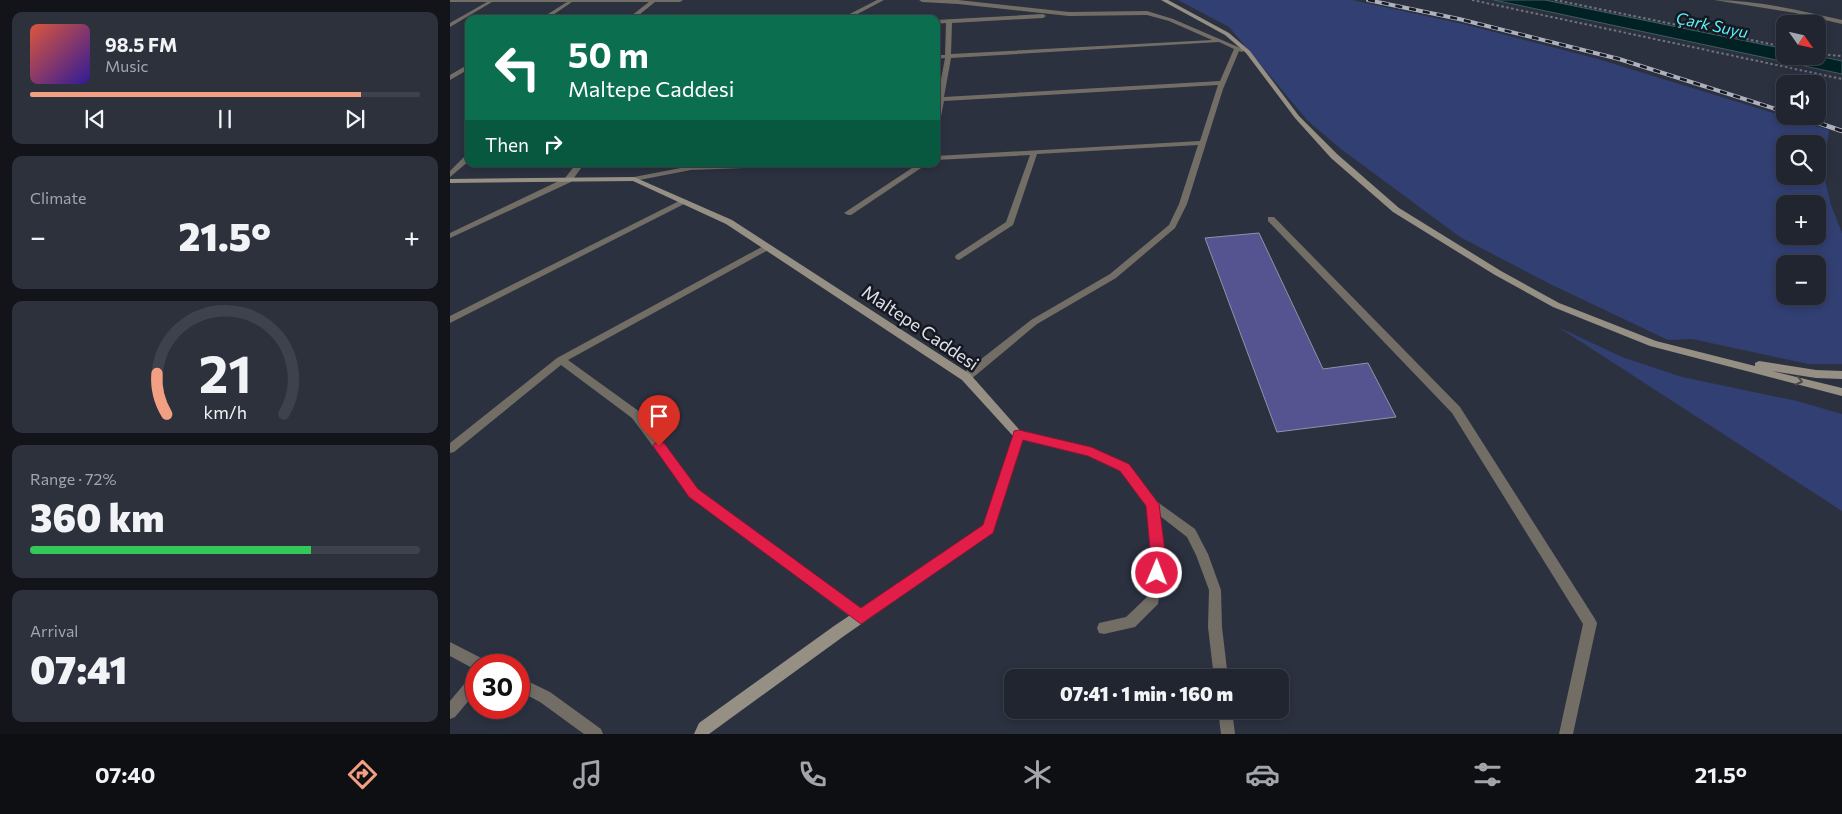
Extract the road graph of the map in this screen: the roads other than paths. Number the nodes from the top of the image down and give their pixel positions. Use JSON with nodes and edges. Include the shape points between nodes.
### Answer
{"nodes":[{"id":1,"x":450,"y":0,"type":"edge"},
{"id":2,"x":493,"y":0,"type":"edge"},
{"id":3,"x":653,"y":0,"type":"edge"},
{"id":4,"x":680,"y":0,"type":"edge"},
{"id":5,"x":881,"y":0,"type":"edge"},
{"id":6,"x":922,"y":0,"type":"edge"},
{"id":7,"x":1164,"y":0,"type":"edge"},
{"id":8,"x":1717,"y":0,"type":"edge"},
{"id":9,"x":571,"y":1,"type":"junction"},
{"id":10,"x":1069,"y":14,"type":"junction"},
{"id":11,"x":466,"y":15,"type":"edge"},
{"id":12,"x":549,"y":15,"type":"edge"},
{"id":13,"x":635,"y":15,"type":"edge"},
{"id":14,"x":851,"y":15,"type":"edge"},
{"id":15,"x":465,"y":16,"type":"edge"},
{"id":16,"x":940,"y":22,"type":"edge"},
{"id":17,"x":949,"y":22,"type":"junction"},
{"id":18,"x":1842,"y":22,"type":"edge"},
{"id":19,"x":450,"y":24,"type":"edge"},
{"id":20,"x":1220,"y":41,"type":"junction"},
{"id":21,"x":1237,"y":48,"type":"junction"},
{"id":22,"x":1248,"y":52,"type":"junction"},
{"id":23,"x":948,"y":56,"type":"junction"},
{"id":24,"x":940,"y":57,"type":"edge"},
{"id":25,"x":465,"y":68,"type":"edge"},
{"id":26,"x":465,"y":74,"type":"edge"},
{"id":27,"x":452,"y":76,"type":"edge"},
{"id":28,"x":1223,"y":83,"type":"junction"},
{"id":29,"x":941,"y":99,"type":"junction"},
{"id":30,"x":940,"y":105,"type":"edge"},
{"id":31,"x":1202,"y":143,"type":"junction"},
{"id":32,"x":1034,"y":153,"type":"junction"},
{"id":33,"x":940,"y":158,"type":"edge"},
{"id":34,"x":465,"y":160,"type":"edge"},
{"id":35,"x":578,"y":167,"type":"edge"},
{"id":36,"x":688,"y":167,"type":"edge"},
{"id":37,"x":918,"y":167,"type":"edge"},
{"id":38,"x":450,"y":175,"type":"edge"},
{"id":39,"x":568,"y":180,"type":"junction"},
{"id":40,"x":634,"y":180,"type":"junction"},
{"id":41,"x":450,"y":181,"type":"edge"},
{"id":42,"x":684,"y":202,"type":"junction"},
{"id":43,"x":848,"y":213,"type":"dead end"},
{"id":44,"x":1271,"y":219,"type":"dead end"},
{"id":45,"x":450,"y":236,"type":"edge"},
{"id":46,"x":767,"y":247,"type":"junction"},
{"id":47,"x":959,"y":257,"type":"dead end"},
{"id":48,"x":450,"y":320,"type":"edge"},
{"id":49,"x":1701,"y":356,"type":"junction"},
{"id":50,"x":561,"y":360,"type":"junction"},
{"id":51,"x":1842,"y":375,"type":"edge"},
{"id":52,"x":966,"y":376,"type":"junction"},
{"id":53,"x":1822,"y":387,"type":"junction"},
{"id":54,"x":1842,"y":392,"type":"edge"},
{"id":55,"x":1842,"y":396,"type":"edge"},
{"id":56,"x":1019,"y":435,"type":"junction"},
{"id":57,"x":450,"y":449,"type":"edge"},
{"id":58,"x":1152,"y":504,"type":"junction"},
{"id":59,"x":861,"y":617,"type":"junction"},
{"id":60,"x":1104,"y":628,"type":"dead end"},
{"id":61,"x":450,"y":649,"type":"edge"},
{"id":62,"x":465,"y":657,"type":"edge"},
{"id":63,"x":1220,"y":669,"type":"edge"},
{"id":64,"x":530,"y":690,"type":"edge"},
{"id":65,"x":465,"y":694,"type":"edge"},
{"id":66,"x":450,"y":712,"type":"edge"},
{"id":67,"x":1226,"y":719,"type":"edge"},
{"id":68,"x":596,"y":734,"type":"edge"},
{"id":69,"x":701,"y":734,"type":"edge"},
{"id":70,"x":1228,"y":734,"type":"edge"},
{"id":71,"x":1566,"y":734,"type":"edge"}],
"edges":[{"from":1,"to":2,"type":"street"},
{"from":2,"to":9,"type":"street"},
{"from":2,"to":11,"type":"street"},
{"from":3,"to":4,"type":"street"},
{"from":3,"to":9,"type":"street"},
{"from":3,"to":13,"type":"street"},
{"from":5,"to":14,"type":"street"},
{"from":6,"to":10,"type":"street"},
{"from":7,"to":22,"type":"street","via":[[1226,34]]},
{"from":8,"to":18,"type":"street","via":[[1804,12]]},
{"from":9,"to":12,"type":"street"},
{"from":10,"to":17,"type":"street"},
{"from":10,"to":20,"type":"street","via":[[1147,13]]},
{"from":15,"to":19,"type":"street"},
{"from":16,"to":17,"type":"street"},
{"from":17,"to":23,"type":"street"},
{"from":20,"to":21,"type":"street"},
{"from":20,"to":23,"type":"street"},
{"from":21,"to":22,"type":"street"},
{"from":21,"to":28,"type":"street"},
{"from":22,"to":49,"type":"street","via":[[1297,118],[1334,156],[1396,210],[1498,274],[1556,305],[1653,344]]},
{"from":23,"to":24,"type":"street"},
{"from":23,"to":29,"type":"street"},
{"from":25,"to":27,"type":"street"},
{"from":26,"to":27,"type":"street"},
{"from":28,"to":29,"type":"street"},
{"from":28,"to":31,"type":"street"},
{"from":29,"to":30,"type":"street"},
{"from":31,"to":32,"type":"street"},
{"from":31,"to":52,"type":"street","via":[[1183,204],[1172,226],[1113,276],[1034,322]]},
{"from":32,"to":33,"type":"street"},
{"from":32,"to":47,"type":"street","via":[[1010,223]]},
{"from":34,"to":38,"type":"street"},
{"from":35,"to":39,"type":"street"},
{"from":36,"to":40,"type":"street"},
{"from":37,"to":43,"type":"street"},
{"from":39,"to":40,"type":"street","name":"Maltepe Caddesi"},
{"from":39,"to":41,"type":"street","name":"Maltepe Caddesi"},
{"from":39,"to":45,"type":"street"},
{"from":40,"to":42,"type":"street","name":"Maltepe Caddesi"},
{"from":42,"to":46,"type":"street","name":"Maltepe Caddesi","via":[[729,222]]},
{"from":42,"to":48,"type":"street"},
{"from":44,"to":71,"type":"street","via":[[1456,410],[1590,623]]},
{"from":46,"to":50,"type":"street"},
{"from":46,"to":52,"type":"street","name":"Maltepe Caddesi"},
{"from":49,"to":51,"type":"street"},
{"from":49,"to":53,"type":"street","one_way":true},
{"from":50,"to":57,"type":"street"},
{"from":50,"to":59,"type":"street","via":[[636,415],[694,493]]},
{"from":52,"to":56,"type":"street","name":"Maltepe Caddesi"},
{"from":53,"to":54,"type":"street"},
{"from":53,"to":55,"type":"street"},
{"from":56,"to":58,"type":"street","via":[[1091,452],[1124,468]]},
{"from":56,"to":59,"type":"street","via":[[988,528]]},
{"from":58,"to":60,"type":"street","via":[[1158,559],[1153,600],[1130,623]]},
{"from":58,"to":63,"type":"street","via":[[1191,534],[1202,554],[1215,590]]},
{"from":59,"to":69,"type":"street","via":[[704,728]]},
{"from":61,"to":62,"type":"street"},
{"from":64,"to":68,"type":"street"},
{"from":65,"to":66,"type":"street"},
{"from":67,"to":70,"type":"street"}]}
